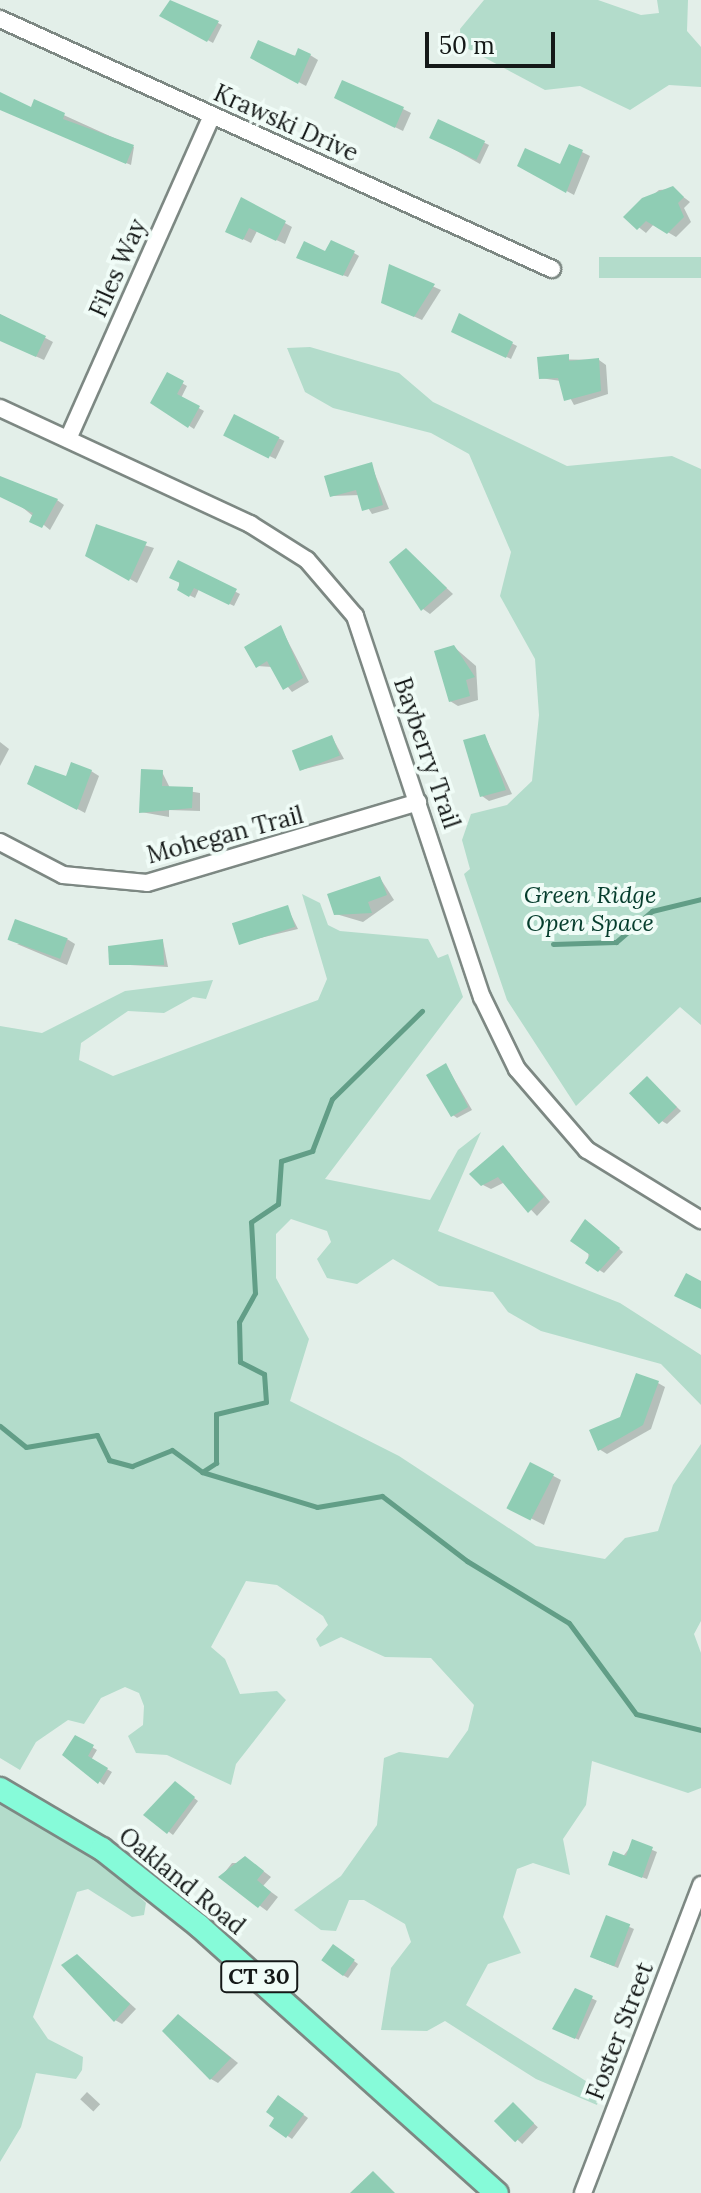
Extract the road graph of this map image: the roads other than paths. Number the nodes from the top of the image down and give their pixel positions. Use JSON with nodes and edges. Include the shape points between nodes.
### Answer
{"nodes":[{"id":1,"x":0,"y":19,"type":"edge"},
{"id":2,"x":212,"y":116,"type":"junction"},
{"id":3,"x":552,"y":269,"type":"dead end"},
{"id":4,"x":0,"y":408,"type":"edge"},
{"id":5,"x":68,"y":439,"type":"junction"},
{"id":6,"x":418,"y":802,"type":"junction"},
{"id":7,"x":0,"y":842,"type":"edge"},
{"id":8,"x":701,"y":1220,"type":"edge"},
{"id":9,"x":0,"y":1789,"type":"edge"},
{"id":10,"x":701,"y":1885,"type":"edge"},
{"id":11,"x":497,"y":2193,"type":"edge"},
{"id":12,"x":583,"y":2193,"type":"edge"}],
"edges":[{"from":1,"to":2,"type":"street","name":"Krawski Drive"},
{"from":2,"to":3,"type":"street","name":"Krawski Drive"},
{"from":2,"to":5,"type":"street","name":"Files Way"},
{"from":4,"to":5,"type":"street","name":"Bayberry Trail"},
{"from":5,"to":6,"type":"street","name":"Bayberry Trail","via":[[250,524],[307,560],[355,616]]},
{"from":6,"to":7,"type":"street","name":"Mohegan Trail","via":[[147,883],[63,875]]},
{"from":6,"to":8,"type":"street","name":"Bayberry Trail","via":[[482,997],[517,1069],[587,1150]]},
{"from":9,"to":11,"type":"main road","name":"Oakland Road","number":"CT 30","via":[[102,1849],[192,1920]]},
{"from":10,"to":12,"type":"street","name":"Foster Street"}]}
